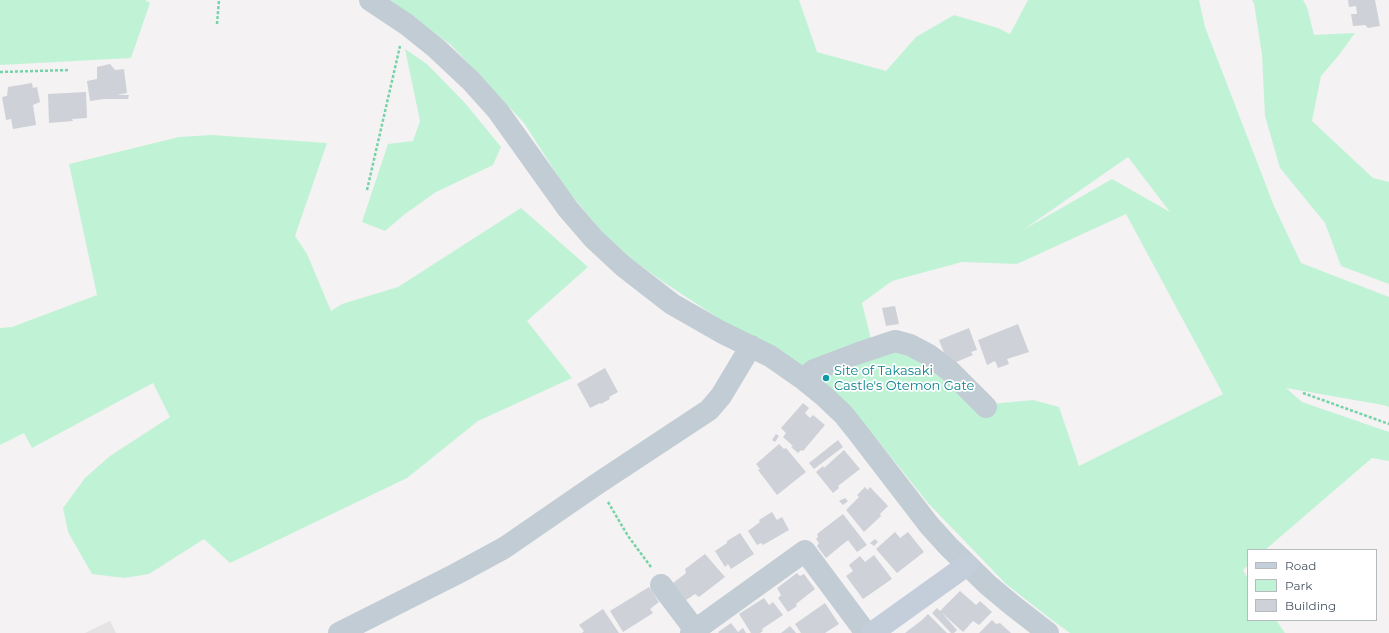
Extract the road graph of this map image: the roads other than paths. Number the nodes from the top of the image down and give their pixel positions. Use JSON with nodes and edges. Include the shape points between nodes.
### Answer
{"nodes":[{"id":1,"x":370,"y":0,"type":"edge"},
{"id":2,"x":751,"y":346,"type":"junction"},
{"id":3,"x":803,"y":379,"type":"junction"},
{"id":4,"x":986,"y":407,"type":"dead end"},
{"id":5,"x":967,"y":565,"type":"junction"},
{"id":6,"x":661,"y":585,"type":"road end"},
{"id":7,"x":693,"y":632,"type":"edge"},
{"id":8,"x":339,"y":633,"type":"edge"},
{"id":9,"x":866,"y":633,"type":"edge"},
{"id":10,"x":872,"y":633,"type":"edge"},
{"id":11,"x":1048,"y":633,"type":"edge"}],
"edges":[{"from":1,"to":2,"type":"street","via":[[436,48],[471,81],[498,111],[568,208],[594,239],[623,266],[682,310]]},
{"from":2,"to":3,"type":"street"},
{"from":2,"to":8,"type":"street","via":[[721,396],[709,410],[504,548]]},
{"from":3,"to":4,"type":"street","via":[[814,370],[859,352],[895,342],[910,345],[929,354]]},
{"from":3,"to":5,"type":"street","via":[[843,414],[929,525]]},
{"from":5,"to":10,"type":"street"},
{"from":5,"to":11,"type":"street"},
{"from":6,"to":7,"type":"street"},
{"from":7,"to":9,"type":"street","via":[[805,551]]}]}
